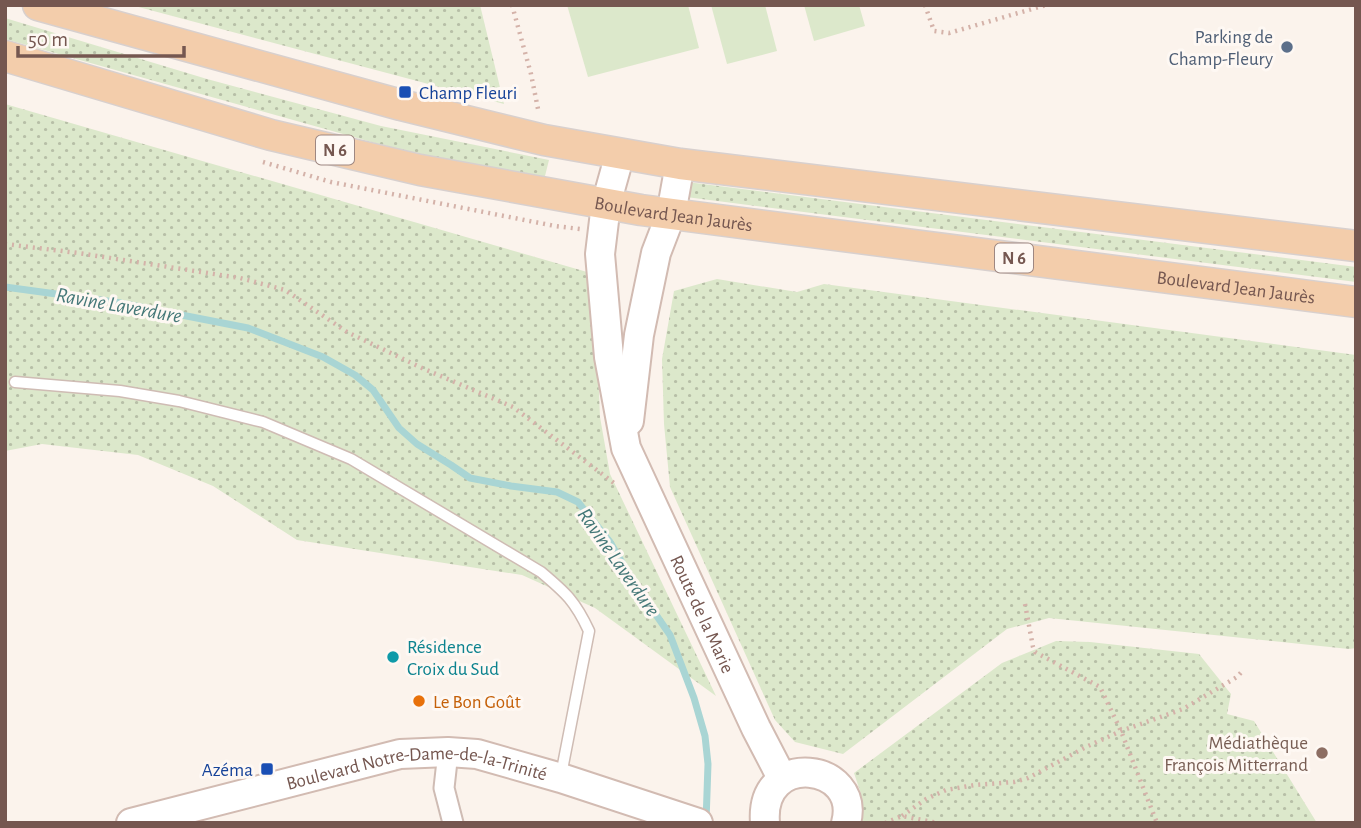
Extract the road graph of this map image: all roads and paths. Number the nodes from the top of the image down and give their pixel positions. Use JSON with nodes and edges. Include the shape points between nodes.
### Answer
{"nodes":[{"id":1,"x":38,"y":5,"type":"edge"},
{"id":2,"x":512,"y":5,"type":"edge"},
{"id":3,"x":925,"y":5,"type":"edge"},
{"id":4,"x":1046,"y":5,"type":"edge"},
{"id":5,"x":5,"y":56,"type":"edge"},
{"id":6,"x":538,"y":109,"type":"dead end"},
{"id":7,"x":620,"y":154,"type":"junction"},
{"id":8,"x":680,"y":164,"type":"junction"},
{"id":9,"x":606,"y":204,"type":"junction"},
{"id":10,"x":671,"y":214,"type":"junction"},
{"id":11,"x":5,"y":244,"type":"edge"},
{"id":12,"x":1356,"y":246,"type":"edge"},
{"id":13,"x":1356,"y":302,"type":"edge"},
{"id":14,"x":15,"y":382,"type":"dead end"},
{"id":15,"x":626,"y":448,"type":"junction"},
{"id":16,"x":615,"y":484,"type":"dead end"},
{"id":17,"x":1025,"y":604,"type":"dead end"},
{"id":18,"x":1244,"y":668,"type":"dead end"},
{"id":19,"x":1121,"y":732,"type":"junction"},
{"id":20,"x":448,"y":752,"type":"junction"},
{"id":21,"x":561,"y":778,"type":"junction"},
{"id":22,"x":782,"y":778,"type":"junction"},
{"id":23,"x":195,"y":815,"type":"edge"},
{"id":24,"x":902,"y":816,"type":"junction"},
{"id":25,"x":687,"y":821,"type":"edge"},
{"id":26,"x":131,"y":823,"type":"edge"},
{"id":27,"x":453,"y":823,"type":"edge"},
{"id":28,"x":765,"y":823,"type":"edge"},
{"id":29,"x":846,"y":823,"type":"edge"},
{"id":30,"x":885,"y":823,"type":"edge"},
{"id":31,"x":938,"y":823,"type":"edge"},
{"id":32,"x":1157,"y":823,"type":"edge"}],
"edges":[{"from":1,"to":7,"type":"main road","via":[[401,104]]},
{"from":2,"to":6,"type":"path"},
{"from":3,"to":4,"type":"path","via":[[933,31],[949,33]]},
{"from":5,"to":9,"type":"main road","name":"Boulevard Jean Jaurès","number":"N 6","via":[[271,135],[420,170]]},
{"from":7,"to":8,"type":"main road"},
{"from":7,"to":9,"type":"street","name":"Route de la Marie"},
{"from":8,"to":10,"type":"street"},
{"from":8,"to":12,"type":"main road"},
{"from":9,"to":10,"type":"main road","name":"Boulevard Jean Jaurès","number":"N 6"},
{"from":9,"to":15,"type":"street","name":"Route de la Marie","via":[[600,254],[609,357]]},
{"from":10,"to":13,"type":"main road","name":"Boulevard Jean Jaurès","number":"N 6"},
{"from":10,"to":15,"type":"street","via":[[656,253],[639,335]]},
{"from":11,"to":16,"type":"path","via":[[240,278],[285,290],[346,332],[513,407]]},
{"from":14,"to":21,"type":"lane","via":[[120,391],[263,422],[351,459],[541,572],[565,592],[589,631]]},
{"from":15,"to":22,"type":"street","name":"Route de la Marie"},
{"from":17,"to":19,"type":"path","via":[[1035,652],[1100,687]]},
{"from":18,"to":19,"type":"path","via":[[1237,677],[1183,709]]},
{"from":19,"to":24,"type":"path","via":[[1028,778],[946,790]]},
{"from":19,"to":32,"type":"path"},
{"from":20,"to":21,"type":"street","name":"Boulevard Notre-Dame-de-la-Trinité","via":[[477,754]]},
{"from":20,"to":23,"type":"street","name":"Boulevard Notre-Dame-de-la-Trinité","via":[[400,754]]},
{"from":20,"to":27,"type":"street","via":[[444,788]]},
{"from":21,"to":25,"type":"street","name":"Boulevard Notre-Dame-de-la-Trinité"},
{"from":22,"to":28,"type":"street","via":[[767,798]]},
{"from":22,"to":29,"type":"street","via":[[810,771],[824,775],[843,793]]},
{"from":23,"to":26,"type":"street","name":"Boulevard Notre-Dame-de-la-Trinité"},
{"from":24,"to":30,"type":"path"},
{"from":24,"to":31,"type":"path"}]}
